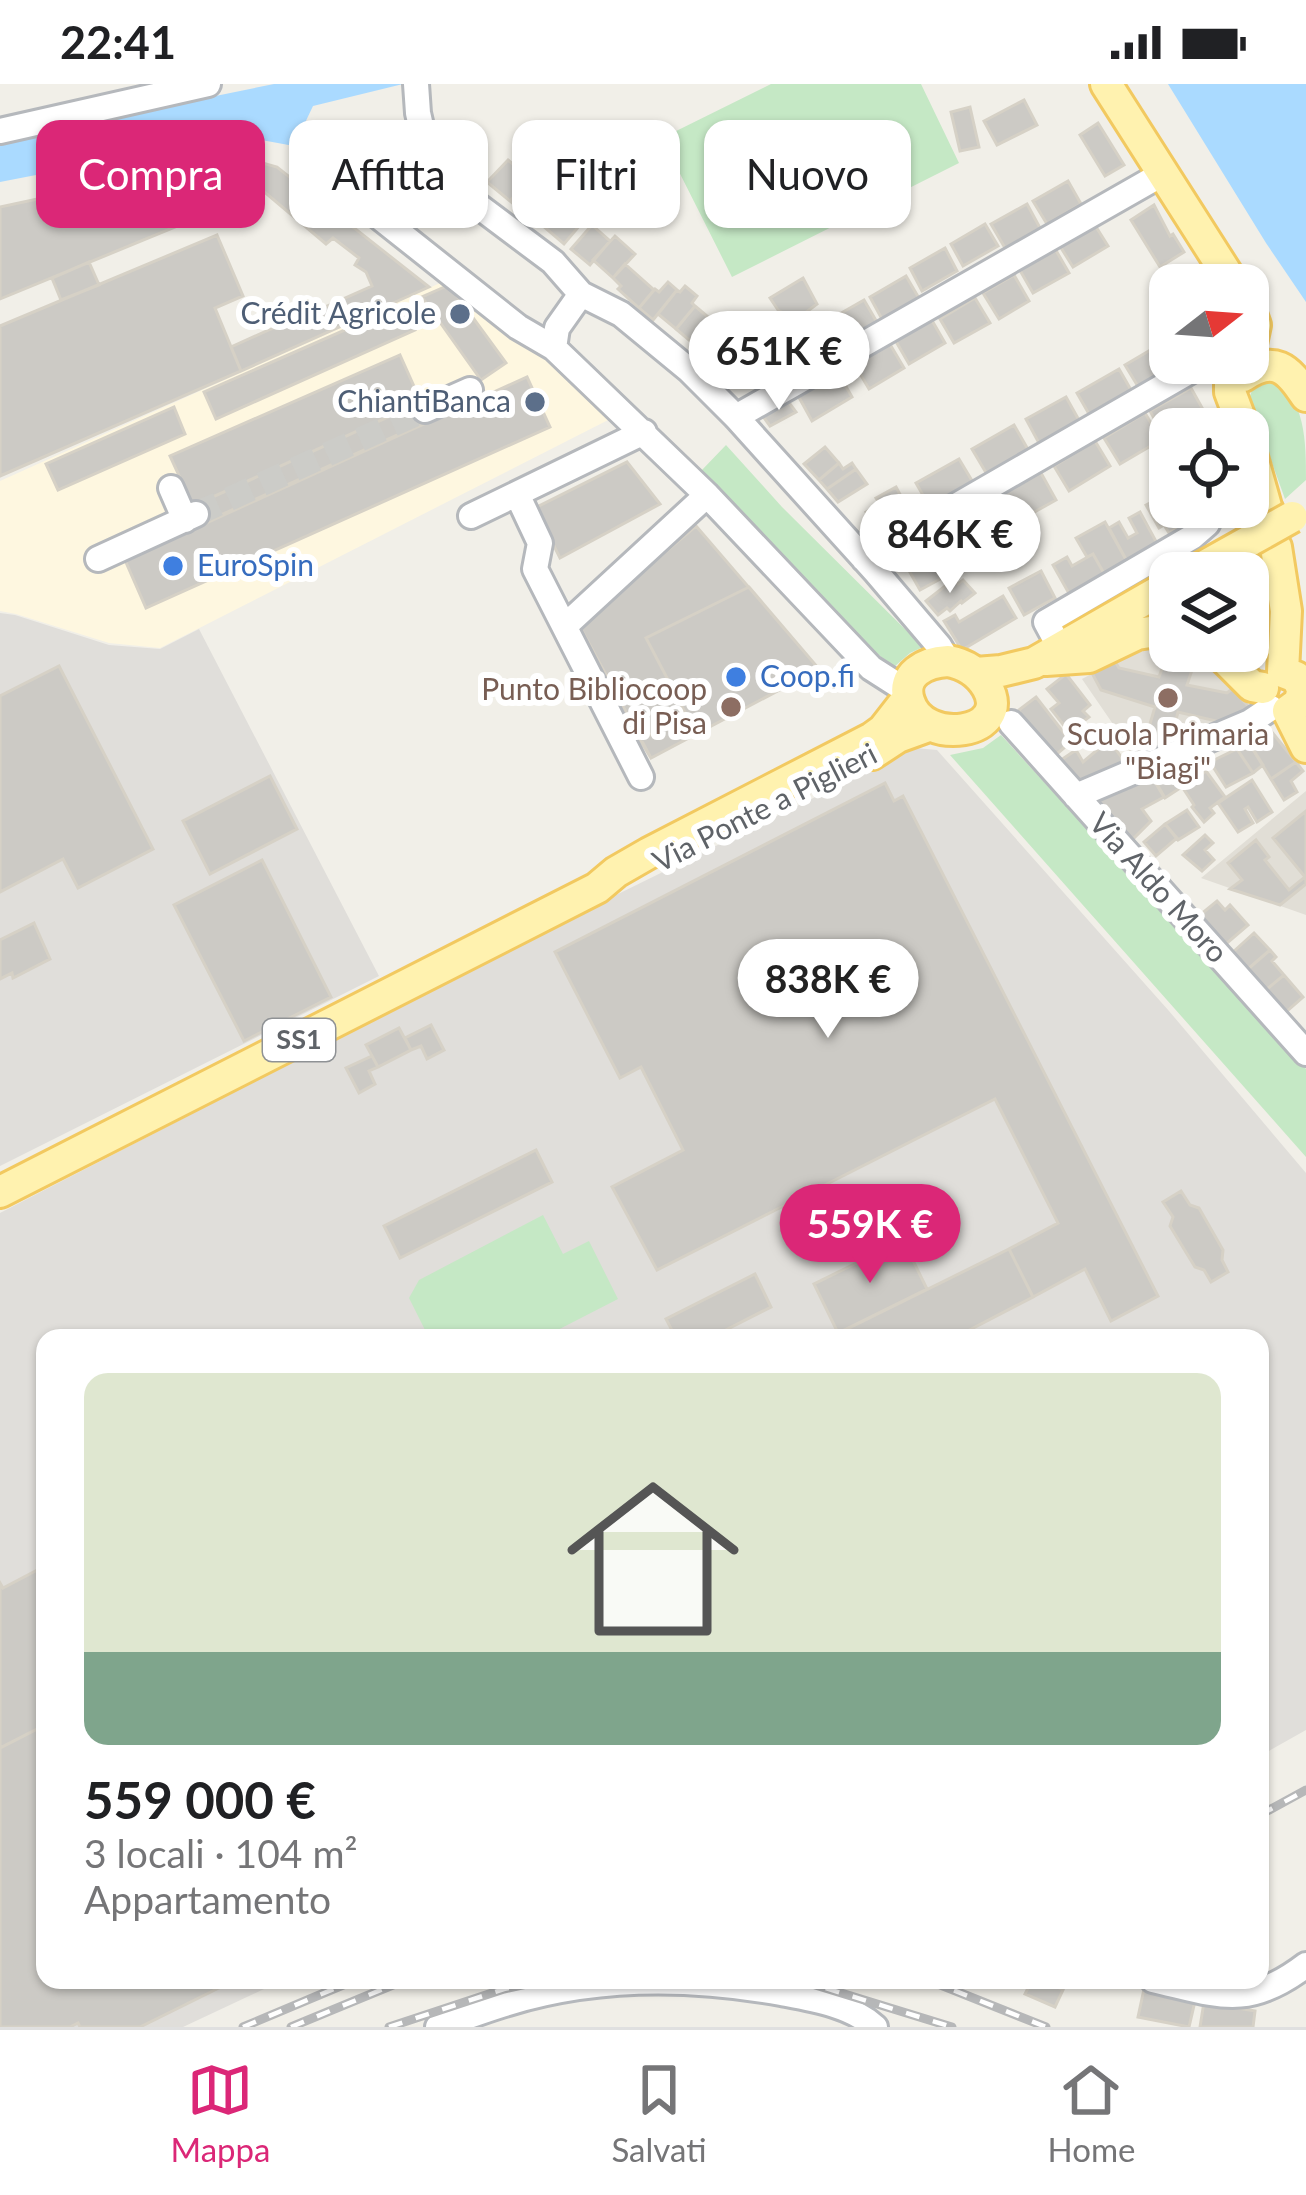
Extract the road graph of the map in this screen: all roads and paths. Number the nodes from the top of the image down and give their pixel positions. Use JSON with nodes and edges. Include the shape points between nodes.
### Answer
{"nodes":[{"id":1,"x":208,"y":84,"type":"edge"},
{"id":2,"x":416,"y":84,"type":"edge"},
{"id":3,"x":1106,"y":84,"type":"edge"},
{"id":4,"x":0,"y":130,"type":"edge"},
{"id":5,"x":1162,"y":174,"type":"junction"},
{"id":6,"x":393,"y":228,"type":"edge"},
{"id":7,"x":1219,"y":264,"type":"edge"},
{"id":8,"x":580,"y":294,"type":"junction"},
{"id":9,"x":554,"y":348,"type":"junction"},
{"id":10,"x":1269,"y":366,"type":"edge"},
{"id":11,"x":1168,"y":384,"type":"edge"},
{"id":12,"x":470,"y":389,"type":"dead end"},
{"id":13,"x":1306,"y":396,"type":"edge"},
{"id":14,"x":425,"y":410,"type":"tunnel mouth"},
{"id":15,"x":736,"y":417,"type":"junction"},
{"id":16,"x":644,"y":432,"type":"junction"},
{"id":17,"x":1269,"y":479,"type":"edge"},
{"id":18,"x":171,"y":488,"type":"dead end"},
{"id":19,"x":517,"y":494,"type":"junction"},
{"id":20,"x":707,"y":495,"type":"junction"},
{"id":21,"x":1288,"y":512,"type":"edge"},
{"id":22,"x":471,"y":516,"type":"dead end"},
{"id":23,"x":1202,"y":528,"type":"edge"},
{"id":24,"x":1264,"y":543,"type":"junction"},
{"id":25,"x":1242,"y":552,"type":"edge"},
{"id":26,"x":98,"y":559,"type":"dead end"},
{"id":27,"x":864,"y":559,"type":"junction"},
{"id":28,"x":1149,"y":597,"type":"edge"},
{"id":29,"x":566,"y":626,"type":"junction"},
{"id":30,"x":1149,"y":631,"type":"edge"},
{"id":31,"x":1045,"y":657,"type":"junction"},
{"id":32,"x":962,"y":667,"type":"junction"},
{"id":33,"x":1238,"y":672,"type":"edge"},
{"id":34,"x":1285,"y":691,"type":"edge"},
{"id":35,"x":908,"y":694,"type":"junction"},
{"id":36,"x":1001,"y":715,"type":"junction"},
{"id":37,"x":931,"y":725,"type":"junction"},
{"id":38,"x":1306,"y":747,"type":"edge"},
{"id":39,"x":641,"y":777,"type":"dead end"},
{"id":40,"x":1076,"y":796,"type":"junction"},
{"id":41,"x":597,"y":888,"type":"junction"},
{"id":42,"x":1306,"y":1053,"type":"edge"},
{"id":43,"x":0,"y":1192,"type":"edge"},
{"id":44,"x":1306,"y":1966,"type":"edge"},
{"id":45,"x":1269,"y":1988,"type":"edge"},
{"id":46,"x":580,"y":1989,"type":"edge"},
{"id":47,"x":758,"y":1989,"type":"edge"},
{"id":48,"x":1195,"y":1989,"type":"edge"},
{"id":49,"x":1265,"y":1989,"type":"edge"},
{"id":50,"x":869,"y":2022,"type":"edge"},
{"id":51,"x":438,"y":2027,"type":"edge"}],
"edges":[{"from":1,"to":4,"type":"street"},
{"from":2,"to":8,"type":"street","via":[[425,144],[445,179],[553,262]]},
{"from":3,"to":5,"type":"main road"},
{"from":5,"to":7,"type":"main road"},
{"from":5,"to":15,"type":"street"},
{"from":6,"to":9,"type":"street"},
{"from":8,"to":9,"type":"street"},
{"from":8,"to":15,"type":"street","via":[[654,339]]},
{"from":9,"to":16,"type":"street"},
{"from":10,"to":13,"type":"main road","via":[[1292,374]]},
{"from":11,"to":27,"type":"street"},
{"from":12,"to":14,"type":"street"},
{"from":15,"to":27,"type":"street"},
{"from":16,"to":19,"type":"street"},
{"from":16,"to":20,"type":"street"},
{"from":17,"to":21,"type":"main road"},
{"from":18,"to":26,"type":"street","via":[[191,517]]},
{"from":19,"to":22,"type":"street"},
{"from":19,"to":29,"type":"street","via":[[540,543],[536,569]]},
{"from":20,"to":29,"type":"street"},
{"from":20,"to":35,"type":"street","via":[[872,668]]},
{"from":21,"to":24,"type":"main road","bridge":true},
{"from":23,"to":31,"type":"street","via":[[1046,622]]},
{"from":24,"to":25,"type":"main road"},
{"from":24,"to":34,"type":"main road","via":[[1286,611]]},
{"from":27,"to":32,"type":"street"},
{"from":28,"to":31,"type":"main road"},
{"from":29,"to":39,"type":"street"},
{"from":30,"to":31,"type":"main road","via":[[1089,656]]},
{"from":31,"to":32,"type":"main road"},
{"from":31,"to":36,"type":"main road"},
{"from":32,"to":35,"type":"main road","name":"Via Ponte a Piglieri","via":[[929,663],[916,671]]},
{"from":32,"to":36,"type":"main road"},
{"from":33,"to":34,"type":"main road","via":[[1252,686]]},
{"from":34,"to":38,"type":"main road"},
{"from":34,"to":40,"type":"street","via":[[1250,722]]},
{"from":35,"to":37,"type":"main road"},
{"from":35,"to":41,"type":"main road","name":"Via Ponte a Piglieri","via":[[872,738]]},
{"from":36,"to":37,"type":"main road","name":"Via Ponte a Piglieri","via":[[972,728]]},
{"from":36,"to":40,"type":"street","name":"Via Aldo Moro"},
{"from":37,"to":41,"type":"main road","name":"Via Ponte a Piglieri"},
{"from":40,"to":42,"type":"street","name":"Via Aldo Moro"},
{"from":41,"to":43,"type":"main road","name":"Via Ponte a Piglieri","number":"SS1"},
{"from":44,"to":45,"type":"street"},
{"from":46,"to":51,"type":"street"},
{"from":47,"to":50,"type":"street"},
{"from":48,"to":49,"type":"street","via":[[1240,1996]]}]}
